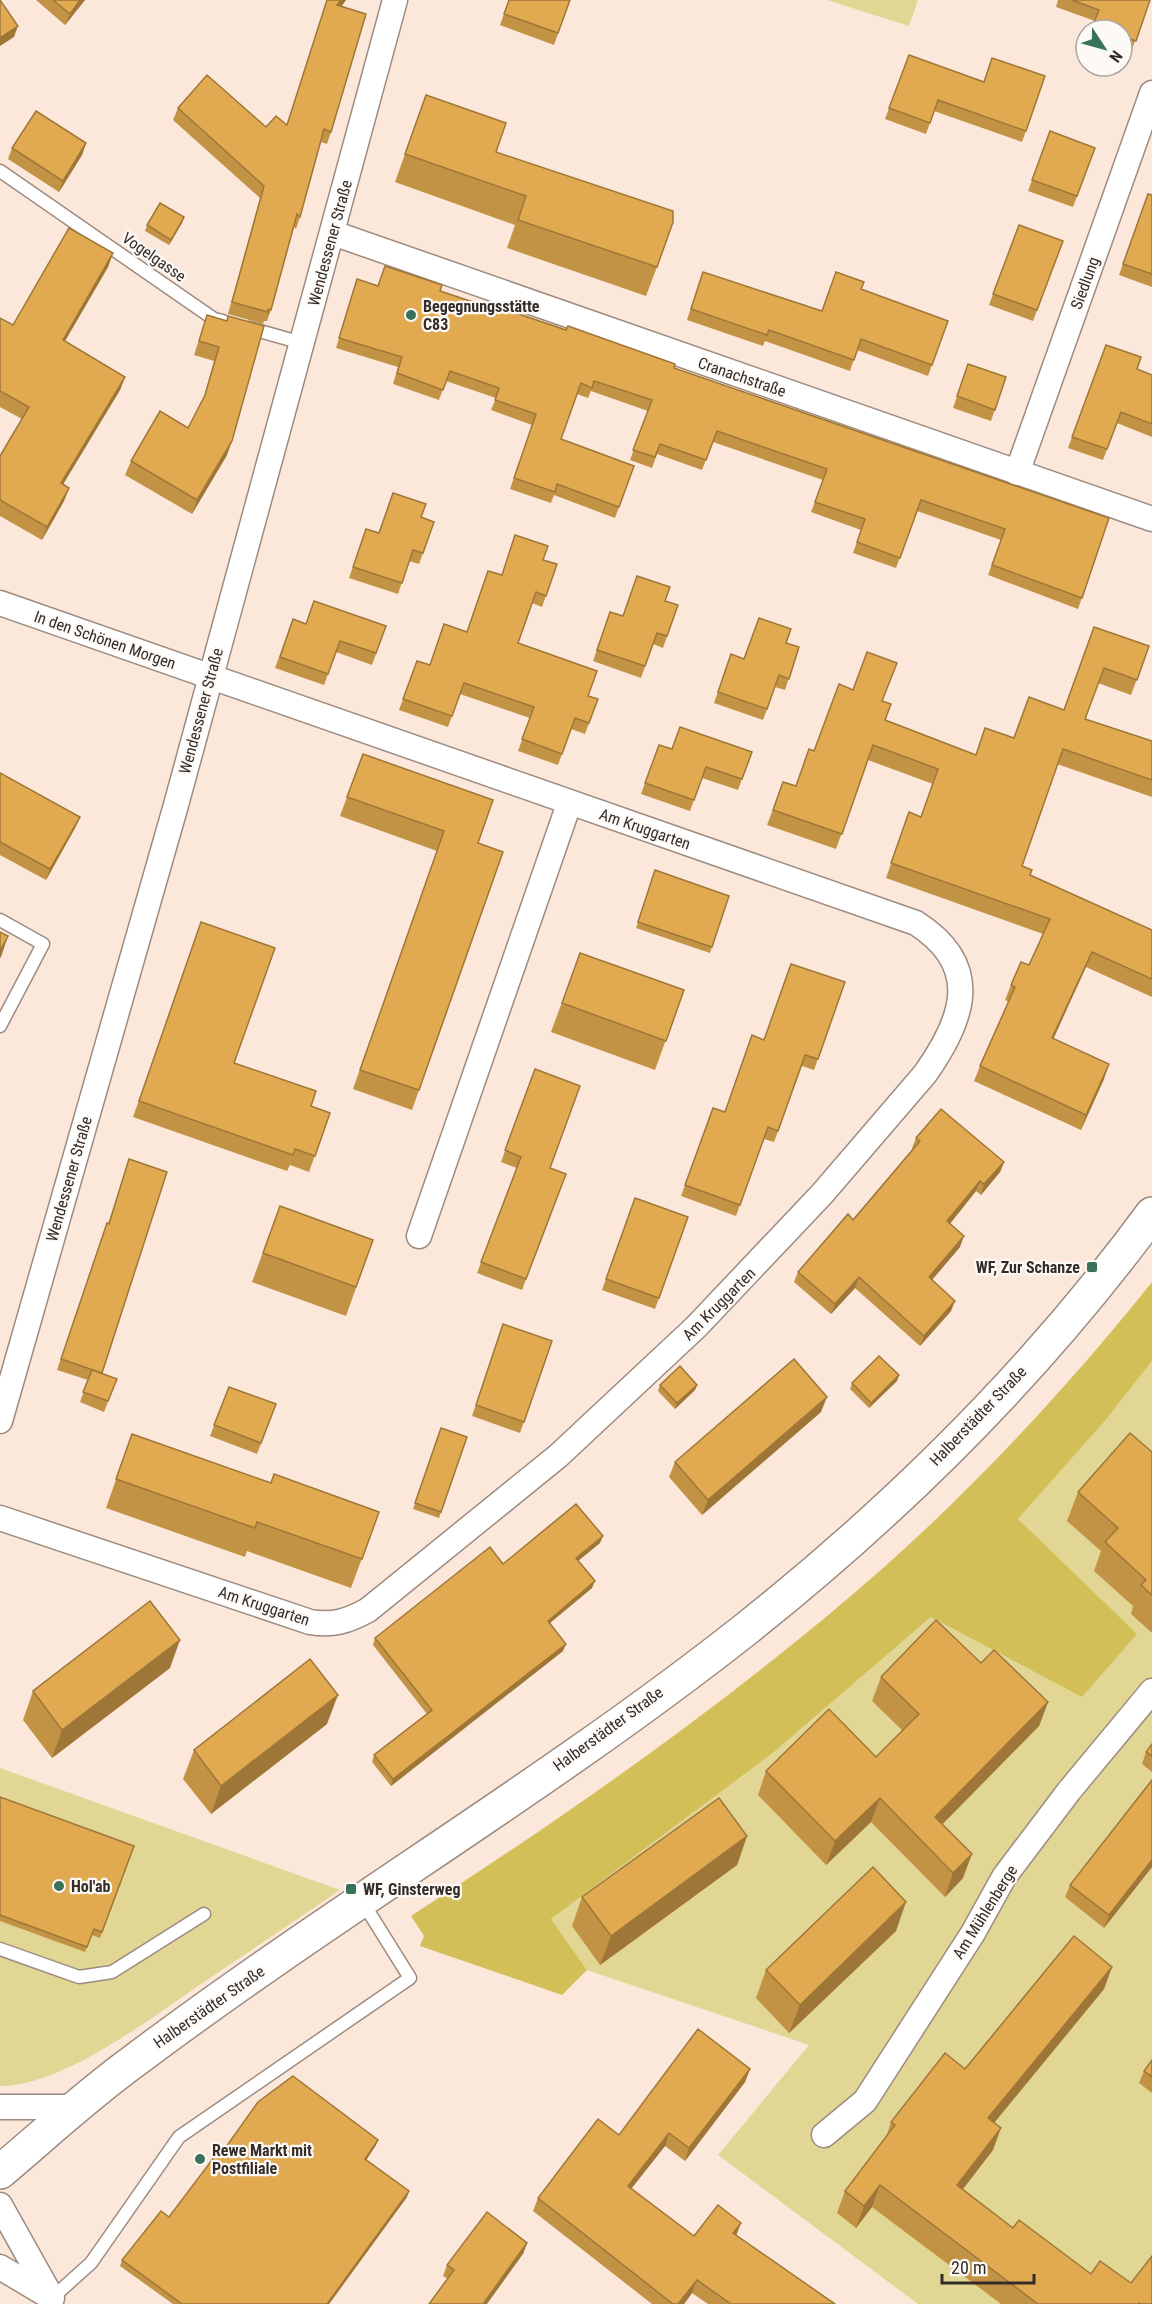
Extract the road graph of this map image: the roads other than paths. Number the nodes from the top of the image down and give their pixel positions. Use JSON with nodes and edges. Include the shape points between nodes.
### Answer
{"nodes":[{"id":1,"x":395,"y":0,"type":"edge"},
{"id":2,"x":1152,"y":93,"type":"edge"},
{"id":3,"x":0,"y":171,"type":"edge"},
{"id":4,"x":333,"y":233,"type":"junction"},
{"id":5,"x":302,"y":343,"type":"junction"},
{"id":6,"x":1017,"y":474,"type":"junction"},
{"id":7,"x":1152,"y":519,"type":"edge"},
{"id":8,"x":0,"y":603,"type":"edge"},
{"id":9,"x":211,"y":676,"type":"junction"},
{"id":10,"x":569,"y":804,"type":"junction"},
{"id":11,"x":0,"y":920,"type":"edge"},
{"id":12,"x":0,"y":1026,"type":"edge"},
{"id":13,"x":1152,"y":1214,"type":"edge"},
{"id":14,"x":419,"y":1236,"type":"dead end"},
{"id":15,"x":0,"y":1420,"type":"edge"},
{"id":16,"x":0,"y":1518,"type":"edge"},
{"id":17,"x":1152,"y":1691,"type":"edge"},
{"id":18,"x":360,"y":1899,"type":"junction"},
{"id":19,"x":204,"y":1914,"type":"dead end"},
{"id":20,"x":0,"y":1949,"type":"edge"},
{"id":21,"x":0,"y":2107,"type":"edge"},
{"id":22,"x":77,"y":2107,"type":"junction"},
{"id":23,"x":824,"y":2135,"type":"dead end"},
{"id":24,"x":0,"y":2172,"type":"edge"},
{"id":25,"x":0,"y":2205,"type":"edge"},
{"id":26,"x":0,"y":2267,"type":"edge"},
{"id":27,"x":56,"y":2301,"type":"edge"}],
"edges":[{"from":1,"to":4,"type":"street","name":"Wendessener Straße"},
{"from":2,"to":6,"type":"street","name":"Siedlung"},
{"from":3,"to":5,"type":"lane","name":"Vogelgasse","via":[[214,319]]},
{"from":4,"to":5,"type":"street","name":"Wendessener Straße"},
{"from":4,"to":6,"type":"street","name":"Cranachstraße"},
{"from":5,"to":9,"type":"street","name":"Wendessener Straße"},
{"from":6,"to":7,"type":"street","name":"Cranachstraße"},
{"from":8,"to":9,"type":"street","name":"In den Schönen Morgen"},
{"from":9,"to":10,"type":"street","name":"Am Kruggarten"},
{"from":9,"to":15,"type":"street","name":"Wendessener Straße"},
{"from":10,"to":14,"type":"street"},
{"from":10,"to":16,"type":"street","name":"Am Kruggarten","via":[[887,912],[936,936],[960,974],[959,1007],[942,1049],[925,1074],[757,1266],[607,1412],[368,1610],[347,1621],[327,1625],[310,1622]]},
{"from":11,"to":12,"type":"lane","via":[[44,944]]},
{"from":13,"to":18,"type":"main road","name":"Halberstädter Straße","via":[[1027,1367],[948,1449],[844,1546],[746,1629],[597,1739]]},
{"from":17,"to":23,"type":"street","name":"Am Mühlenberge","via":[[1004,1877],[973,1933],[865,2101]]},
{"from":18,"to":22,"type":"main road","name":"Halberstädter Straße","via":[[132,2061]]},
{"from":18,"to":27,"type":"lane","via":[[410,1978],[179,2137],[91,2263]]},
{"from":19,"to":20,"type":"lane","via":[[112,1972],[79,1977]]},
{"from":21,"to":22,"type":"street"},
{"from":22,"to":24,"type":"main road","name":"Halberstädter Straße"},
{"from":25,"to":27,"type":"street"},
{"from":26,"to":27,"type":"street"}]}
